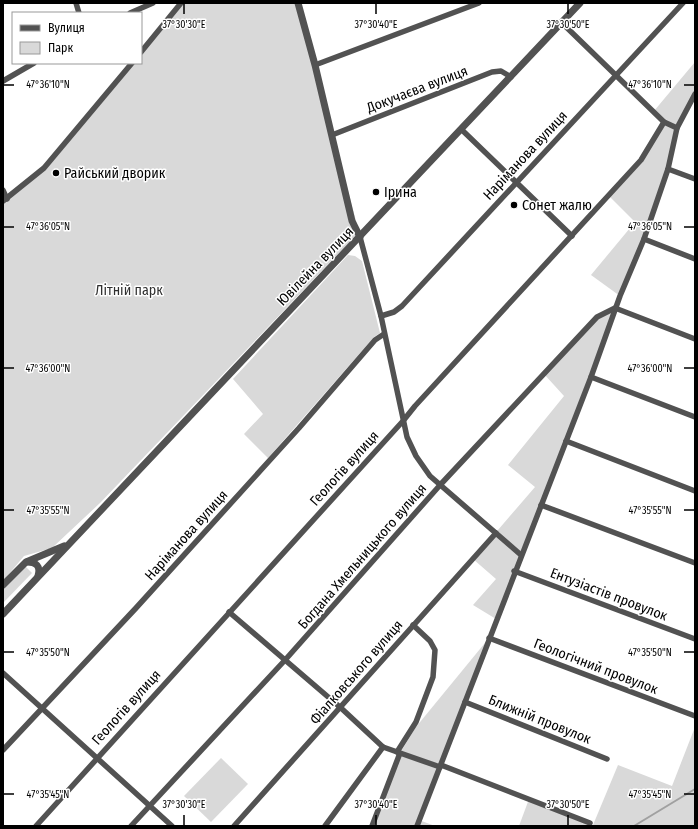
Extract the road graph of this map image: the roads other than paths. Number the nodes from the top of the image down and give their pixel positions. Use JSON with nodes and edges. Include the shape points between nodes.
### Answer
{"nodes":[{"id":1,"x":153,"y":3,"type":"edge"},
{"id":2,"x":181,"y":3,"type":"edge"},
{"id":3,"x":298,"y":3,"type":"edge"},
{"id":4,"x":479,"y":3,"type":"edge"},
{"id":5,"x":580,"y":3,"type":"edge"},
{"id":6,"x":683,"y":3,"type":"edge"},
{"id":7,"x":132,"y":12,"type":"edge"},
{"id":8,"x":561,"y":22,"type":"junction"},
{"id":9,"x":142,"y":51,"type":"edge"},
{"id":10,"x":32,"y":64,"type":"edge"},
{"id":11,"x":131,"y":64,"type":"edge"},
{"id":12,"x":315,"y":65,"type":"junction"},
{"id":13,"x":616,"y":75,"type":"junction"},
{"id":14,"x":512,"y":77,"type":"junction"},
{"id":15,"x":3,"y":81,"type":"edge"},
{"id":16,"x":695,"y":94,"type":"edge"},
{"id":17,"x":693,"y":106,"type":"edge"},
{"id":18,"x":664,"y":122,"type":"junction"},
{"id":19,"x":677,"y":128,"type":"junction"},
{"id":20,"x":462,"y":130,"type":"junction"},
{"id":21,"x":332,"y":135,"type":"junction"},
{"id":22,"x":668,"y":169,"type":"junction"},
{"id":23,"x":695,"y":179,"type":"edge"},
{"id":24,"x":515,"y":183,"type":"junction"},
{"id":25,"x":3,"y":190,"type":"edge"},
{"id":26,"x":5,"y":200,"type":"edge"},
{"id":27,"x":572,"y":236,"type":"junction"},
{"id":28,"x":360,"y":237,"type":"junction"},
{"id":29,"x":644,"y":239,"type":"junction"},
{"id":30,"x":695,"y":259,"type":"edge"},
{"id":31,"x":615,"y":308,"type":"junction"},
{"id":32,"x":381,"y":316,"type":"junction"},
{"id":33,"x":384,"y":334,"type":"junction"},
{"id":34,"x":695,"y":339,"type":"edge"},
{"id":35,"x":591,"y":377,"type":"junction"},
{"id":36,"x":695,"y":417,"type":"edge"},
{"id":37,"x":403,"y":421,"type":"junction"},
{"id":38,"x":566,"y":441,"type":"junction"},
{"id":39,"x":441,"y":484,"type":"junction"},
{"id":40,"x":695,"y":491,"type":"edge"},
{"id":41,"x":541,"y":505,"type":"junction"},
{"id":42,"x":496,"y":533,"type":"junction"},
{"id":43,"x":66,"y":546,"type":"junction"},
{"id":44,"x":520,"y":555,"type":"junction"},
{"id":45,"x":26,"y":562,"type":"junction"},
{"id":46,"x":695,"y":563,"type":"edge"},
{"id":47,"x":514,"y":571,"type":"junction"},
{"id":48,"x":37,"y":578,"type":"junction"},
{"id":49,"x":3,"y":585,"type":"edge"},
{"id":50,"x":230,"y":612,"type":"junction"},
{"id":51,"x":3,"y":614,"type":"edge"},
{"id":52,"x":413,"y":625,"type":"junction"},
{"id":53,"x":489,"y":638,"type":"junction"},
{"id":54,"x":695,"y":639,"type":"edge"},
{"id":55,"x":286,"y":659,"type":"junction"},
{"id":56,"x":3,"y":673,"type":"edge"},
{"id":57,"x":465,"y":702,"type":"junction"},
{"id":58,"x":341,"y":708,"type":"junction"},
{"id":59,"x":41,"y":709,"type":"junction"},
{"id":60,"x":695,"y":716,"type":"edge"},
{"id":61,"x":383,"y":747,"type":"junction"},
{"id":62,"x":3,"y":750,"type":"edge"},
{"id":63,"x":398,"y":752,"type":"junction"},
{"id":64,"x":97,"y":757,"type":"junction"},
{"id":65,"x":607,"y":759,"type":"dead end"},
{"id":66,"x":440,"y":766,"type":"junction"},
{"id":67,"x":150,"y":806,"type":"junction"},
{"id":68,"x":590,"y":824,"type":"dead end"},
{"id":69,"x":36,"y":826,"type":"edge"},
{"id":70,"x":131,"y":826,"type":"edge"},
{"id":71,"x":172,"y":826,"type":"edge"},
{"id":72,"x":234,"y":826,"type":"edge"},
{"id":73,"x":326,"y":826,"type":"edge"},
{"id":74,"x":372,"y":826,"type":"edge"},
{"id":75,"x":417,"y":826,"type":"edge"}],
"edges":[{"from":1,"to":7,"type":"street"},
{"from":2,"to":9,"type":"street"},
{"from":3,"to":12,"type":"street"},
{"from":4,"to":12,"type":"street"},
{"from":5,"to":8,"type":"street","name":"Ювілейна вулиця"},
{"from":6,"to":13,"type":"street","name":"Наріманова вулиця"},
{"from":8,"to":13,"type":"street"},
{"from":8,"to":14,"type":"street","name":"Ювілейна вулиця"},
{"from":10,"to":15,"type":"street"},
{"from":11,"to":26,"type":"street","via":[[44,168]]},
{"from":12,"to":21,"type":"street"},
{"from":13,"to":18,"type":"street"},
{"from":13,"to":24,"type":"street","name":"Наріманова вулиця"},
{"from":14,"to":20,"type":"street","name":"Ювілейна вулиця"},
{"from":14,"to":21,"type":"street","name":"Докучаєва вулиця","via":[[501,71],[492,72]]},
{"from":16,"to":17,"type":"street"},
{"from":17,"to":19,"type":"street"},
{"from":18,"to":19,"type":"street"},
{"from":18,"to":27,"type":"street","name":"Геологів вулиця","via":[[642,160]]},
{"from":19,"to":22,"type":"street"},
{"from":20,"to":24,"type":"street"},
{"from":20,"to":28,"type":"street","name":"Ювілейна вулиця"},
{"from":21,"to":28,"type":"street","via":[[352,220]]},
{"from":22,"to":23,"type":"street"},
{"from":22,"to":29,"type":"street"},
{"from":24,"to":27,"type":"street"},
{"from":24,"to":32,"type":"street","name":"Наріманова вулиця","via":[[402,306]]},
{"from":25,"to":26,"type":"street"},
{"from":27,"to":37,"type":"street","name":"Геологів вулиця"},
{"from":28,"to":32,"type":"street"},
{"from":28,"to":43,"type":"street","name":"Ювілейна вулиця"},
{"from":29,"to":30,"type":"street"},
{"from":29,"to":31,"type":"street"},
{"from":31,"to":34,"type":"street"},
{"from":31,"to":35,"type":"street"},
{"from":31,"to":39,"type":"street","name":"Богдана Хмельницького вулиця","via":[[597,317]]},
{"from":32,"to":33,"type":"street"},
{"from":33,"to":37,"type":"street"},
{"from":33,"to":59,"type":"street","name":"Наріманова вулиця","via":[[375,340],[299,428]]},
{"from":35,"to":36,"type":"street"},
{"from":35,"to":38,"type":"street"},
{"from":37,"to":39,"type":"street","via":[[416,456],[430,476]]},
{"from":37,"to":50,"type":"street","name":"Геологів вулиця"},
{"from":38,"to":40,"type":"street"},
{"from":38,"to":41,"type":"street"},
{"from":39,"to":42,"type":"street"},
{"from":39,"to":55,"type":"street","name":"Богдана Хмельницького вулиця"},
{"from":41,"to":44,"type":"street"},
{"from":41,"to":46,"type":"street"},
{"from":42,"to":44,"type":"street"},
{"from":42,"to":52,"type":"street","name":"Фіалковського вулиця"},
{"from":43,"to":45,"type":"street","name":"Ювілейна вулиця"},
{"from":43,"to":48,"type":"street","name":"Ювілейна вулиця"},
{"from":44,"to":47,"type":"street"},
{"from":45,"to":48,"type":"street","via":[[38,565],[40,571]]},
{"from":45,"to":49,"type":"street","name":"Ювілейна вулиця"},
{"from":47,"to":53,"type":"street"},
{"from":47,"to":54,"type":"street","name":"Ентузіастів провулок"},
{"from":48,"to":51,"type":"street","name":"Ювілейна вулиця"},
{"from":50,"to":55,"type":"street"},
{"from":50,"to":64,"type":"street","name":"Геологів вулиця"},
{"from":52,"to":58,"type":"street","name":"Фіалковського вулиця"},
{"from":52,"to":63,"type":"street","via":[[430,641],[435,650],[433,677],[416,722]]},
{"from":53,"to":57,"type":"street"},
{"from":53,"to":60,"type":"street","name":"Геологічний провулок"},
{"from":55,"to":58,"type":"street"},
{"from":55,"to":67,"type":"street","name":"Богдана Хмельницького вулиця"},
{"from":56,"to":59,"type":"street"},
{"from":57,"to":65,"type":"street","name":"Ближній провулок"},
{"from":57,"to":66,"type":"street"},
{"from":58,"to":61,"type":"street"},
{"from":58,"to":72,"type":"street","name":"Фіалковського вулиця"},
{"from":59,"to":62,"type":"street","name":"Наріманова вулиця"},
{"from":59,"to":64,"type":"street"},
{"from":61,"to":63,"type":"street"},
{"from":61,"to":73,"type":"street"},
{"from":63,"to":66,"type":"street"},
{"from":63,"to":74,"type":"street"},
{"from":64,"to":67,"type":"street"},
{"from":64,"to":69,"type":"street","name":"Геологів вулиця"},
{"from":66,"to":68,"type":"street"},
{"from":66,"to":75,"type":"street"},
{"from":67,"to":70,"type":"street","name":"Богдана Хмельницького вулиця"},
{"from":67,"to":71,"type":"street"}]}
